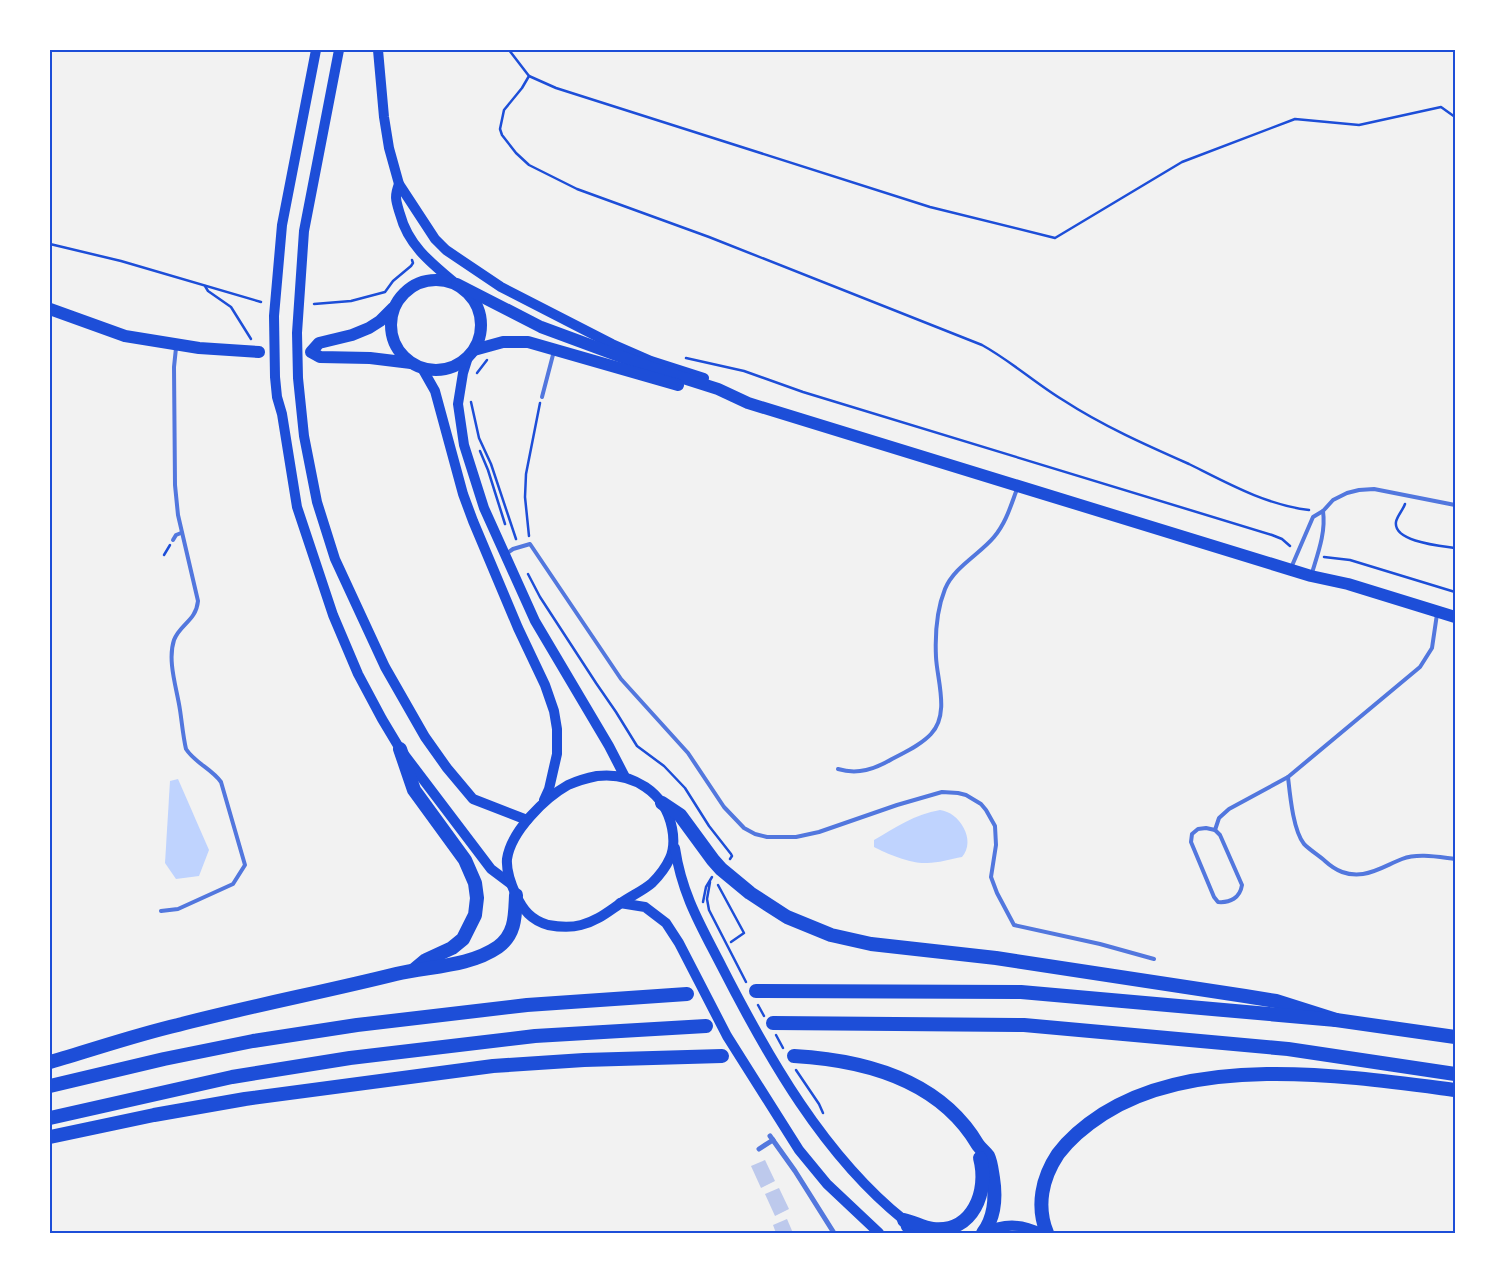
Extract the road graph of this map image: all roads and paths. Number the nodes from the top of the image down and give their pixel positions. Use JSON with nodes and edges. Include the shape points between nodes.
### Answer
{"nodes":[{"id":1,"x":316,"y":50,"type":"edge"},
{"id":2,"x":339,"y":50,"type":"edge"},
{"id":3,"x":378,"y":50,"type":"edge"},
{"id":4,"x":509,"y":50,"type":"edge"},
{"id":5,"x":529,"y":76,"type":"junction"},
{"id":6,"x":1455,"y":117,"type":"edge"},
{"id":7,"x":399,"y":184,"type":"junction"},
{"id":8,"x":50,"y":244,"type":"edge"},
{"id":9,"x":407,"y":254,"type":"dead end"},
{"id":10,"x":456,"y":284,"type":"junction"},
{"id":11,"x":205,"y":286,"type":"junction"},
{"id":12,"x":261,"y":302,"type":"dead end"},
{"id":13,"x":314,"y":304,"type":"dead end"},
{"id":14,"x":393,"y":308,"type":"junction"},
{"id":15,"x":50,"y":309,"type":"edge"},
{"id":16,"x":255,"y":339,"type":"dead end"},
{"id":17,"x":176,"y":345,"type":"junction"},
{"id":18,"x":554,"y":349,"type":"junction"},
{"id":19,"x":259,"y":352,"type":"dead end"},
{"id":20,"x":471,"y":353,"type":"junction"},
{"id":21,"x":678,"y":356,"type":"dead end"},
{"id":22,"x":489,"y":357,"type":"dead end"},
{"id":23,"x":417,"y":366,"type":"junction"},
{"id":24,"x":474,"y":375,"type":"dead end"},
{"id":25,"x":542,"y":397,"type":"joint"},
{"id":26,"x":748,"y":403,"type":"junction"},
{"id":27,"x":1018,"y":485,"type":"junction"},
{"id":28,"x":1408,"y":495,"type":"junction"},
{"id":29,"x":1455,"y":504,"type":"edge"},
{"id":30,"x":1323,"y":511,"type":"junction"},
{"id":31,"x":506,"y":526,"type":"dead end"},
{"id":32,"x":181,"y":533,"type":"junction"},
{"id":33,"x":173,"y":540,"type":"dead end"},
{"id":34,"x":530,"y":544,"type":"junction"},
{"id":35,"x":1286,"y":544,"type":"dead end"},
{"id":36,"x":519,"y":547,"type":"junction"},
{"id":37,"x":1455,"y":548,"type":"edge"},
{"id":38,"x":505,"y":555,"type":"junction"},
{"id":39,"x":1350,"y":560,"type":"dead end"},
{"id":40,"x":1291,"y":569,"type":"junction"},
{"id":41,"x":528,"y":573,"type":"dead end"},
{"id":42,"x":1312,"y":576,"type":"junction"},
{"id":43,"x":1455,"y":592,"type":"edge"},
{"id":44,"x":1438,"y":612,"type":"junction"},
{"id":45,"x":1455,"y":618,"type":"edge"},
{"id":46,"x":400,"y":749,"type":"junction"},
{"id":47,"x":838,"y":769,"type":"dead end"},
{"id":48,"x":624,"y":777,"type":"junction"},
{"id":49,"x":1288,"y":778,"type":"junction"},
{"id":50,"x":662,"y":803,"type":"junction"},
{"id":51,"x":527,"y":820,"type":"junction"},
{"id":52,"x":1215,"y":830,"type":"junction"},
{"id":53,"x":674,"y":840,"type":"junction"},
{"id":54,"x":732,"y":857,"type":"dead end"},
{"id":55,"x":1455,"y":859,"type":"edge"},
{"id":56,"x":712,"y":878,"type":"dead end"},
{"id":57,"x":514,"y":890,"type":"junction"},
{"id":58,"x":620,"y":904,"type":"junction"},
{"id":59,"x":161,"y":911,"type":"dead end"},
{"id":60,"x":706,"y":914,"type":"dead end"},
{"id":61,"x":715,"y":922,"type":"dead end"},
{"id":62,"x":731,"y":942,"type":"dead end"},
{"id":63,"x":1154,"y":959,"type":"dead end"},
{"id":64,"x":414,"y":970,"type":"junction"},
{"id":65,"x":756,"y":991,"type":"dead end"},
{"id":66,"x":688,"y":994,"type":"dead end"},
{"id":67,"x":1336,"y":1020,"type":"junction"},
{"id":68,"x":773,"y":1022,"type":"dead end"},
{"id":69,"x":706,"y":1026,"type":"dead end"},
{"id":70,"x":1455,"y":1037,"type":"edge"},
{"id":71,"x":722,"y":1056,"type":"dead end"},
{"id":72,"x":794,"y":1056,"type":"dead end"},
{"id":73,"x":50,"y":1062,"type":"edge"},
{"id":74,"x":1455,"y":1074,"type":"edge"},
{"id":75,"x":50,"y":1086,"type":"edge"},
{"id":76,"x":1455,"y":1090,"type":"edge"},
{"id":77,"x":50,"y":1118,"type":"edge"},
{"id":78,"x":50,"y":1137,"type":"edge"},
{"id":79,"x":980,"y":1148,"type":"junction"},
{"id":80,"x":759,"y":1149,"type":"dead end"},
{"id":81,"x":904,"y":1220,"type":"junction"},
{"id":82,"x":834,"y":1233,"type":"edge"},
{"id":83,"x":879,"y":1233,"type":"edge"},
{"id":84,"x":915,"y":1233,"type":"edge"},
{"id":85,"x":984,"y":1233,"type":"edge"},
{"id":86,"x":1040,"y":1233,"type":"edge"},
{"id":87,"x":1047,"y":1233,"type":"edge"}],
"edges":[{"from":1,"to":46,"type":"main road","via":[[282,225],[274,316],[276,384],[301,522],[332,615],[358,674]]},
{"from":2,"to":51,"type":"main road","via":[[304,231],[297,333],[304,436],[317,502],[335,559],[385,667],[425,737],[473,799]]},
{"from":3,"to":7,"type":"main road","via":[[385,125]]},
{"from":4,"to":5,"type":"path"},
{"from":5,"to":6,"type":"path","via":[[556,88],[930,207],[1055,238],[1182,162],[1295,119],[1359,125],[1441,107]]},
{"from":5,"to":30,"type":"path","via":[[504,110],[500,129],[516,153],[529,165],[577,189],[709,237],[982,345],[1088,416],[1170,456],[1260,498],[1292,508]]},
{"from":7,"to":10,"type":"main road","via":[[395,194],[411,241]]},
{"from":7,"to":26,"type":"main road","via":[[441,245],[501,287],[624,350],[725,385]]},
{"from":8,"to":11,"type":"path"},
{"from":9,"to":13,"type":"path","via":[[413,264],[385,292],[351,301]]},
{"from":10,"to":14,"type":"main road","via":[[427,280],[413,285]]},
{"from":10,"to":20,"type":"main road","via":[[478,304],[482,318],[481,331]]},
{"from":10,"to":26,"type":"main road","via":[[541,327],[718,389]]},
{"from":11,"to":12,"type":"path"},
{"from":11,"to":16,"type":"path","via":[[231,307],[247,335]]},
{"from":14,"to":23,"type":"main road","via":[[390,323],[392,339],[400,353]]},
{"from":14,"to":23,"type":"main road","via":[[369,328],[319,344],[311,352],[320,357],[370,358]]},
{"from":15,"to":17,"type":"main road","via":[[125,336]]},
{"from":17,"to":19,"type":"main road"},
{"from":17,"to":32,"type":"lane","via":[[175,477]]},
{"from":18,"to":20,"type":"main road","via":[[512,341]]},
{"from":18,"to":25,"type":"lane"},
{"from":18,"to":26,"type":"main road"},
{"from":20,"to":23,"type":"main road","via":[[447,369]]},
{"from":20,"to":38,"type":"main road","via":[[463,372],[458,404],[464,445],[484,508]]},
{"from":21,"to":35,"type":"path","via":[[744,371],[803,392],[1263,532],[1282,539]]},
{"from":22,"to":24,"type":"path","via":[[477,366]]},
{"from":23,"to":51,"type":"main road","via":[[435,391],[476,530],[554,710],[557,749],[549,789]]},
{"from":25,"to":34,"type":"path","via":[[525,489]]},
{"from":26,"to":27,"type":"main road"},
{"from":27,"to":40,"type":"main road"},
{"from":27,"to":47,"type":"lane","via":[[1006,519],[996,535],[956,573],[945,589],[936,656],[941,706],[932,733],[885,763],[867,770],[847,772]]},
{"from":28,"to":29,"type":"lane"},
{"from":28,"to":30,"type":"lane","via":[[1374,489],[1359,490],[1333,500]]},
{"from":28,"to":37,"type":"path","via":[[1396,522],[1401,533],[1411,539]]},
{"from":30,"to":40,"type":"lane","via":[[1313,517]]},
{"from":30,"to":42,"type":"lane","via":[[1322,541]]},
{"from":31,"to":36,"type":"path","via":[[476,440],[469,399]]},
{"from":32,"to":33,"type":"lane"},
{"from":32,"to":59,"type":"lane","via":[[198,601],[194,614],[177,635],[172,649],[184,740],[189,754],[221,782],[245,865],[233,884],[178,909]]},
{"from":34,"to":36,"type":"lane"},
{"from":34,"to":63,"type":"lane","via":[[621,679],[686,751],[724,806],[747,830],[773,838],[804,836],[942,792],[966,795],[986,810],[995,826],[991,877],[1014,925]]},
{"from":36,"to":38,"type":"lane"},
{"from":38,"to":48,"type":"main road","via":[[535,621]]},
{"from":39,"to":43,"type":"path"},
{"from":40,"to":42,"type":"main road"},
{"from":41,"to":54,"type":"path","via":[[540,597],[636,746],[664,766],[685,788]]},
{"from":42,"to":44,"type":"main road"},
{"from":44,"to":45,"type":"main road"},
{"from":44,"to":49,"type":"lane","via":[[1432,648],[1420,667]]},
{"from":46,"to":57,"type":"main road","via":[[489,868]]},
{"from":46,"to":64,"type":"highway","via":[[414,790],[465,860],[475,883],[477,898],[475,915],[463,939]]},
{"from":48,"to":50,"type":"main road","via":[[648,788]]},
{"from":48,"to":51,"type":"main road","via":[[602,775],[575,782],[554,795]]},
{"from":49,"to":52,"type":"lane","via":[[1229,809],[1219,818]]},
{"from":49,"to":55,"type":"lane","via":[[1290,802],[1303,843],[1336,870],[1362,874],[1382,869],[1403,858]]},
{"from":50,"to":53,"type":"main road"},
{"from":50,"to":67,"type":"highway","via":[[680,815],[713,860],[758,900],[787,917],[831,935],[877,945],[1004,959],[1253,997]]},
{"from":51,"to":57,"type":"main road","via":[[508,855],[507,868]]},
{"from":52,"to":52,"type":"lane","via":[[1198,829],[1192,834],[1191,842],[1214,898],[1218,902],[1226,902],[1241,893],[1242,886]]},
{"from":53,"to":58,"type":"main road","via":[[670,858],[657,878]]},
{"from":53,"to":81,"type":"main road","via":[[684,891],[766,1048],[844,1162]]},
{"from":56,"to":62,"type":"path","via":[[744,933]]},
{"from":57,"to":58,"type":"main road","via":[[530,917],[562,927],[588,923]]},
{"from":57,"to":64,"type":"highway","via":[[513,927],[499,946],[470,959],[428,970]]},
{"from":58,"to":83,"type":"main road","via":[[646,907],[670,928],[727,1036],[799,1150],[827,1184]]},
{"from":60,"to":61,"type":"path","via":[[704,895],[710,882],[708,902]]},
{"from":64,"to":73,"type":"highway","via":[[177,1025]]},
{"from":65,"to":67,"type":"highway","via":[[1021,992]]},
{"from":66,"to":75,"type":"highway","via":[[527,1005],[357,1025],[172,1057]]},
{"from":67,"to":70,"type":"highway"},
{"from":68,"to":74,"type":"highway","via":[[1024,1025],[1288,1049]]},
{"from":69,"to":77,"type":"highway","via":[[535,1036],[350,1058],[232,1077]]},
{"from":71,"to":78,"type":"highway","via":[[494,1066],[244,1099]]},
{"from":72,"to":79,"type":"highway","via":[[859,1065],[907,1080],[951,1110]]},
{"from":76,"to":87,"type":"highway","via":[[1361,1079],[1273,1074],[1209,1078],[1156,1090],[1102,1115],[1077,1133],[1060,1151],[1048,1171],[1043,1188],[1042,1218]]},
{"from":79,"to":81,"type":"highway","via":[[983,1186],[977,1204],[966,1218],[953,1226],[936,1230]]},
{"from":79,"to":85,"type":"highway","via":[[988,1156],[994,1186],[992,1220]]},
{"from":80,"to":82,"type":"street","via":[[772,1138]]},
{"from":81,"to":84,"type":"main road","via":[[906,1227]]},
{"from":85,"to":86,"type":"main road","via":[[1012,1225]]}]}
